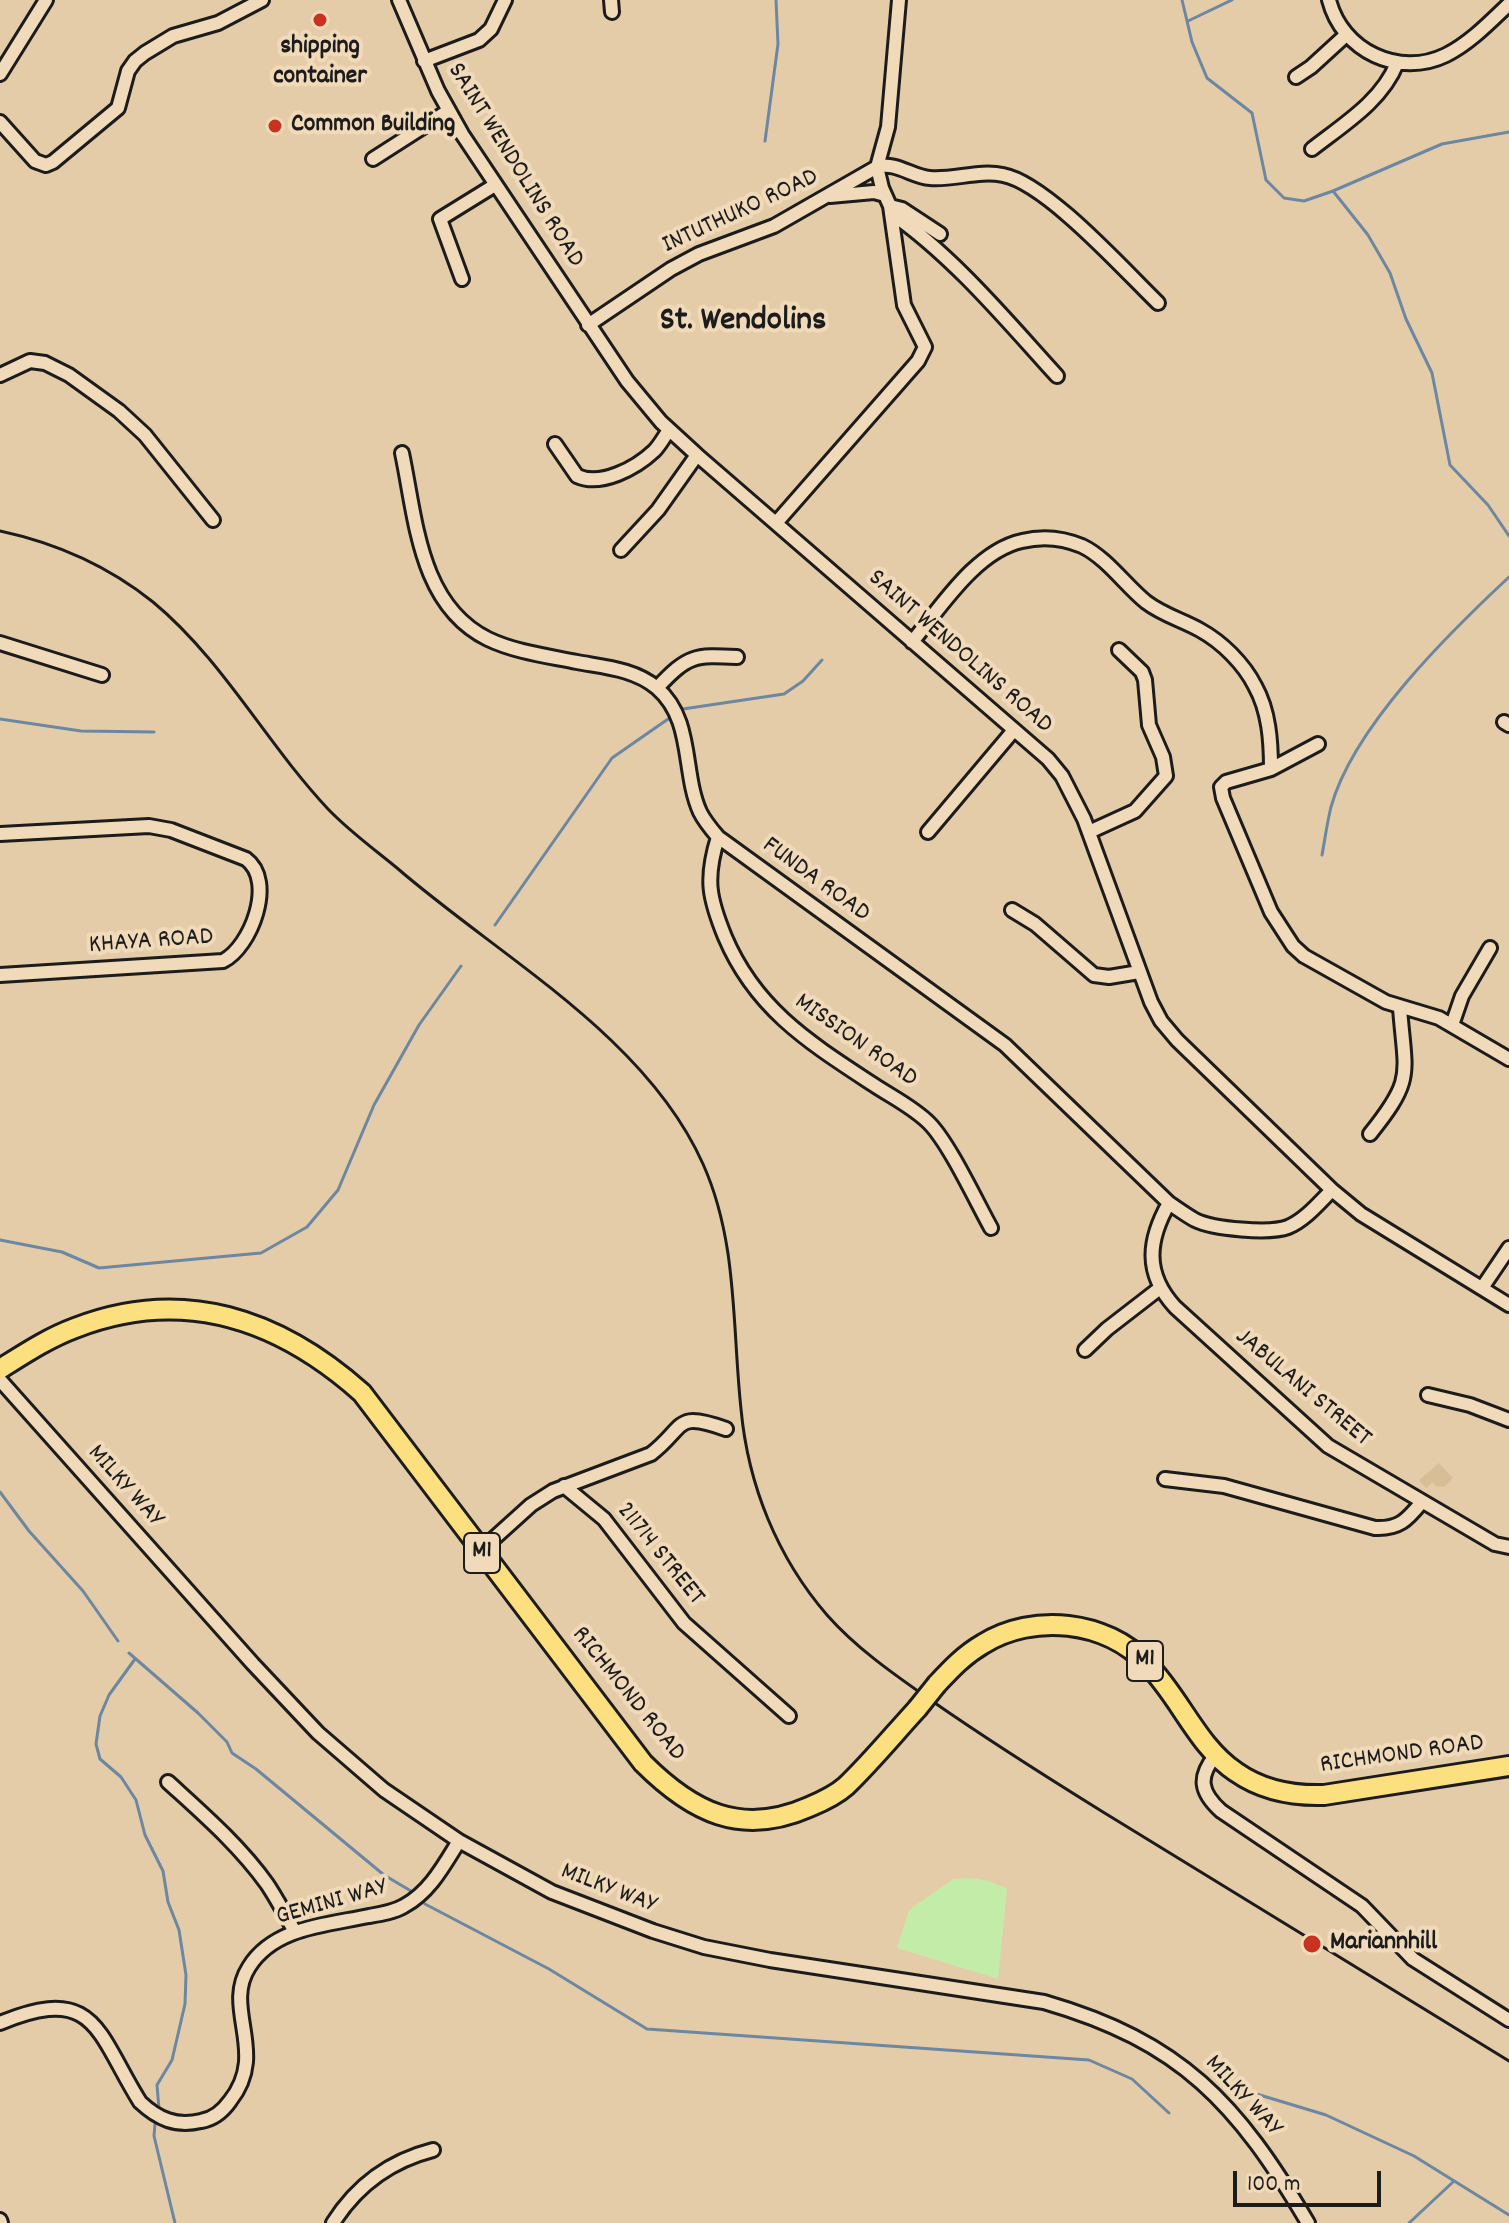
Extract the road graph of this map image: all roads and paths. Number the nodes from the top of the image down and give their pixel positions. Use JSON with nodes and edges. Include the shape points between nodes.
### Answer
{"nodes":[{"id":1,"x":46,"y":0,"type":"edge"},
{"id":2,"x":262,"y":0,"type":"edge"},
{"id":3,"x":399,"y":0,"type":"edge"},
{"id":4,"x":505,"y":0,"type":"edge"},
{"id":5,"x":899,"y":0,"type":"edge"},
{"id":6,"x":1329,"y":0,"type":"edge"},
{"id":7,"x":1509,"y":4,"type":"edge"},
{"id":8,"x":1346,"y":35,"type":"junction"},
{"id":9,"x":424,"y":61,"type":"junction"},
{"id":10,"x":1397,"y":63,"type":"junction"},
{"id":11,"x":0,"y":74,"type":"edge"},
{"id":12,"x":1296,"y":77,"type":"dead end"},
{"id":13,"x":448,"y":111,"type":"junction"},
{"id":14,"x":0,"y":122,"type":"edge"},
{"id":15,"x":1312,"y":149,"type":"dead end"},
{"id":16,"x":373,"y":159,"type":"dead end"},
{"id":17,"x":877,"y":167,"type":"junction"},
{"id":18,"x":495,"y":185,"type":"junction"},
{"id":19,"x":830,"y":196,"type":"junction"},
{"id":20,"x":889,"y":205,"type":"junction"},
{"id":21,"x":940,"y":234,"type":"dead end"},
{"id":22,"x":462,"y":279,"type":"dead end"},
{"id":23,"x":1158,"y":303,"type":"dead end"},
{"id":24,"x":588,"y":325,"type":"junction"},
{"id":25,"x":0,"y":375,"type":"edge"},
{"id":26,"x":1057,"y":376,"type":"dead end"},
{"id":27,"x":669,"y":430,"type":"junction"},
{"id":28,"x":555,"y":444,"type":"dead end"},
{"id":29,"x":402,"y":453,"type":"dead end"},
{"id":30,"x":697,"y":455,"type":"junction"},
{"id":31,"x":213,"y":520,"type":"dead end"},
{"id":32,"x":776,"y":523,"type":"junction"},
{"id":33,"x":621,"y":550,"type":"dead end"},
{"id":34,"x":912,"y":642,"type":"junction"},
{"id":35,"x":0,"y":643,"type":"edge"},
{"id":36,"x":1119,"y":650,"type":"dead end"},
{"id":37,"x":737,"y":657,"type":"dead end"},
{"id":38,"x":96,"y":673,"type":"dead end"},
{"id":39,"x":657,"y":688,"type":"junction"},
{"id":40,"x":1014,"y":730,"type":"junction"},
{"id":41,"x":1318,"y":744,"type":"dead end"},
{"id":42,"x":1271,"y":769,"type":"junction"},
{"id":43,"x":928,"y":832,"type":"dead end"},
{"id":44,"x":1089,"y":832,"type":"junction"},
{"id":45,"x":0,"y":834,"type":"edge"},
{"id":46,"x":718,"y":837,"type":"junction"},
{"id":47,"x":1012,"y":910,"type":"dead end"},
{"id":48,"x":1490,"y":948,"type":"dead end"},
{"id":49,"x":1139,"y":972,"type":"junction"},
{"id":50,"x":0,"y":975,"type":"edge"},
{"id":51,"x":1400,"y":1008,"type":"junction"},
{"id":52,"x":1452,"y":1025,"type":"junction"},
{"id":53,"x":1509,"y":1059,"type":"edge"},
{"id":54,"x":1370,"y":1134,"type":"dead end"},
{"id":55,"x":1332,"y":1190,"type":"junction"},
{"id":56,"x":1169,"y":1203,"type":"junction"},
{"id":57,"x":991,"y":1228,"type":"dead end"},
{"id":58,"x":1509,"y":1248,"type":"edge"},
{"id":59,"x":1160,"y":1288,"type":"junction"},
{"id":60,"x":1482,"y":1288,"type":"junction"},
{"id":61,"x":1509,"y":1305,"type":"edge"},
{"id":62,"x":1085,"y":1350,"type":"dead end"},
{"id":63,"x":0,"y":1369,"type":"edge"},
{"id":64,"x":0,"y":1380,"type":"edge"},
{"id":65,"x":1428,"y":1395,"type":"dead end"},
{"id":66,"x":1509,"y":1420,"type":"edge"},
{"id":67,"x":726,"y":1429,"type":"dead end"},
{"id":68,"x":1165,"y":1479,"type":"dead end"},
{"id":69,"x":564,"y":1486,"type":"junction"},
{"id":70,"x":1421,"y":1503,"type":"junction"},
{"id":71,"x":1509,"y":1547,"type":"edge"},
{"id":72,"x":480,"y":1551,"type":"junction"},
{"id":73,"x":789,"y":1716,"type":"dead end"},
{"id":74,"x":1215,"y":1756,"type":"junction"},
{"id":75,"x":1509,"y":1766,"type":"edge"},
{"id":76,"x":168,"y":1782,"type":"dead end"},
{"id":77,"x":459,"y":1841,"type":"junction"},
{"id":78,"x":295,"y":1932,"type":"junction"},
{"id":79,"x":1509,"y":2020,"type":"edge"},
{"id":80,"x":0,"y":2023,"type":"edge"},
{"id":81,"x":433,"y":2150,"type":"dead end"},
{"id":82,"x":333,"y":2223,"type":"edge"},
{"id":83,"x":1308,"y":2223,"type":"edge"}],
"edges":[{"from":1,"to":11,"type":"street"},
{"from":2,"to":14,"type":"street","via":[[145,53],[128,71],[115,111],[53,162],[39,163]]},
{"from":3,"to":9,"type":"street","name":"SAINT WENDOLINS ROAD"},
{"from":4,"to":9,"type":"street","via":[[491,29],[479,40]]},
{"from":5,"to":17,"type":"street","via":[[888,127]]},
{"from":6,"to":8,"type":"street"},
{"from":7,"to":10,"type":"street","via":[[1446,55]]},
{"from":8,"to":10,"type":"street","via":[[1371,54]]},
{"from":8,"to":12,"type":"street"},
{"from":9,"to":13,"type":"street","name":"SAINT WENDOLINS ROAD"},
{"from":10,"to":15,"type":"street","via":[[1379,94]]},
{"from":13,"to":16,"type":"street"},
{"from":13,"to":18,"type":"street","name":"SAINT WENDOLINS ROAD"},
{"from":17,"to":19,"type":"street","name":"INTUTHUKO ROAD"},
{"from":17,"to":20,"type":"street"},
{"from":17,"to":23,"type":"street","via":[[892,166],[933,179],[989,174],[1016,178],[1048,198]]},
{"from":18,"to":22,"type":"street","via":[[440,219]]},
{"from":18,"to":24,"type":"street","name":"SAINT WENDOLINS ROAD"},
{"from":19,"to":20,"type":"street","via":[[874,192]]},
{"from":19,"to":24,"type":"street","name":"INTUTHUKO ROAD","via":[[761,232],[699,254]]},
{"from":20,"to":21,"type":"street"},
{"from":20,"to":26,"type":"street"},
{"from":20,"to":32,"type":"street","via":[[904,305],[922,339],[923,353]]},
{"from":24,"to":27,"type":"street","name":"SAINT WENDOLINS ROAD"},
{"from":25,"to":31,"type":"street","via":[[30,361],[69,375],[145,435]]},
{"from":27,"to":28,"type":"street","via":[[643,459],[595,480],[577,476]]},
{"from":27,"to":30,"type":"street","name":"SAINT WENDOLINS ROAD"},
{"from":29,"to":39,"type":"street","name":"FUNDA ROAD","via":[[430,576],[458,617],[499,643],[625,671]]},
{"from":30,"to":32,"type":"street","name":"SAINT WENDOLINS ROAD"},
{"from":30,"to":33,"type":"street"},
{"from":32,"to":34,"type":"street","name":"SAINT WENDOLINS ROAD"},
{"from":34,"to":40,"type":"street","name":"SAINT WENDOLINS ROAD"},
{"from":34,"to":42,"type":"street","via":[[986,557],[1003,547],[1055,538],[1088,550],[1145,601],[1212,638],[1240,664],[1255,685],[1267,723]]},
{"from":35,"to":38,"type":"street"},
{"from":36,"to":44,"type":"street","via":[[1142,672],[1149,725],[1166,776],[1135,811]]},
{"from":37,"to":39,"type":"street","via":[[700,656],[678,667]]},
{"from":39,"to":46,"type":"street","name":"FUNDA ROAD","via":[[681,723],[695,797]]},
{"from":40,"to":43,"type":"street"},
{"from":40,"to":44,"type":"street","name":"SAINT WENDOLINS ROAD","via":[[1062,776]]},
{"from":41,"to":42,"type":"street"},
{"from":42,"to":51,"type":"street","via":[[1221,787],[1271,912],[1304,956]]},
{"from":44,"to":49,"type":"street","name":"SAINT WENDOLINS ROAD"},
{"from":45,"to":50,"type":"street","name":"KHAYA ROAD","via":[[134,825],[171,830],[246,859],[255,868],[261,891],[239,950],[223,961]]},
{"from":46,"to":56,"type":"street","name":"FUNDA ROAD","via":[[1005,1045]]},
{"from":46,"to":57,"type":"street","name":"MISSION ROAD","via":[[710,863],[711,901],[746,979],[805,1039],[933,1127]]},
{"from":47,"to":49,"type":"street","via":[[1094,975]]},
{"from":48,"to":52,"type":"street"},
{"from":49,"to":55,"type":"street","name":"SAINT WENDOLINS ROAD","via":[[1161,1021],[1177,1040]]},
{"from":51,"to":52,"type":"street"},
{"from":51,"to":54,"type":"street","via":[[1405,1078]]},
{"from":52,"to":53,"type":"street"},
{"from":55,"to":56,"type":"street","name":"FUNDA ROAD","via":[[1303,1218],[1272,1230],[1212,1225]]},
{"from":55,"to":60,"type":"street","name":"SAINT WENDOLINS ROAD","via":[[1361,1214]]},
{"from":56,"to":59,"type":"street","via":[[1152,1251]]},
{"from":58,"to":60,"type":"street"},
{"from":59,"to":62,"type":"street"},
{"from":59,"to":70,"type":"street","name":"JABULANI STREET","via":[[1328,1446]]},
{"from":60,"to":61,"type":"street","name":"SAINT WENDOLINS ROAD"},
{"from":63,"to":72,"type":"highway","name":"RICHMOND ROAD","number":"M1","via":[[73,1328],[141,1310],[188,1309],[265,1329],[334,1367],[362,1393]]},
{"from":64,"to":77,"type":"street","name":"MILKY WAY","via":[[318,1733],[384,1790]]},
{"from":65,"to":66,"type":"street"},
{"from":67,"to":69,"type":"street","via":[[699,1421],[683,1423],[651,1454]]},
{"from":68,"to":70,"type":"street","via":[[1224,1486],[1375,1528],[1397,1526]]},
{"from":69,"to":72,"type":"street","via":[[531,1505]]},
{"from":69,"to":73,"type":"street","name":"211714 STREET","via":[[604,1519],[684,1623]]},
{"from":70,"to":71,"type":"street","name":"JABULANI STREET"},
{"from":72,"to":74,"type":"highway","name":"RICHMOND ROAD","number":"M1","bridge":true,"via":[[643,1763],[677,1794],[728,1818],[758,1820],[821,1802],[844,1788],[956,1662],[1016,1629],[1048,1624],[1079,1627],[1126,1646],[1146,1662]]},
{"from":74,"to":75,"type":"highway","name":"RICHMOND ROAD","number":"M1","via":[[1249,1780],[1296,1796]]},
{"from":74,"to":79,"type":"street","via":[[1205,1768],[1203,1784],[1212,1803],[1362,1906],[1413,1959]]},
{"from":76,"to":78,"type":"street","via":[[249,1862]]},
{"from":77,"to":78,"type":"street","name":"GEMINI WAY","via":[[432,1883],[403,1908]]},
{"from":77,"to":83,"type":"street","name":"MILKY WAY","via":[[552,1892],[704,1947],[1044,2002],[1121,2029],[1181,2065],[1237,2117]]},
{"from":78,"to":80,"type":"street","name":"GEMINI WAY","via":[[260,1952],[242,1981],[245,2076],[232,2100],[208,2120],[176,2124],[151,2113],[94,2024],[78,2014],[47,2007]]},
{"from":81,"to":82,"type":"street","via":[[381,2172],[356,2192]]}]}
